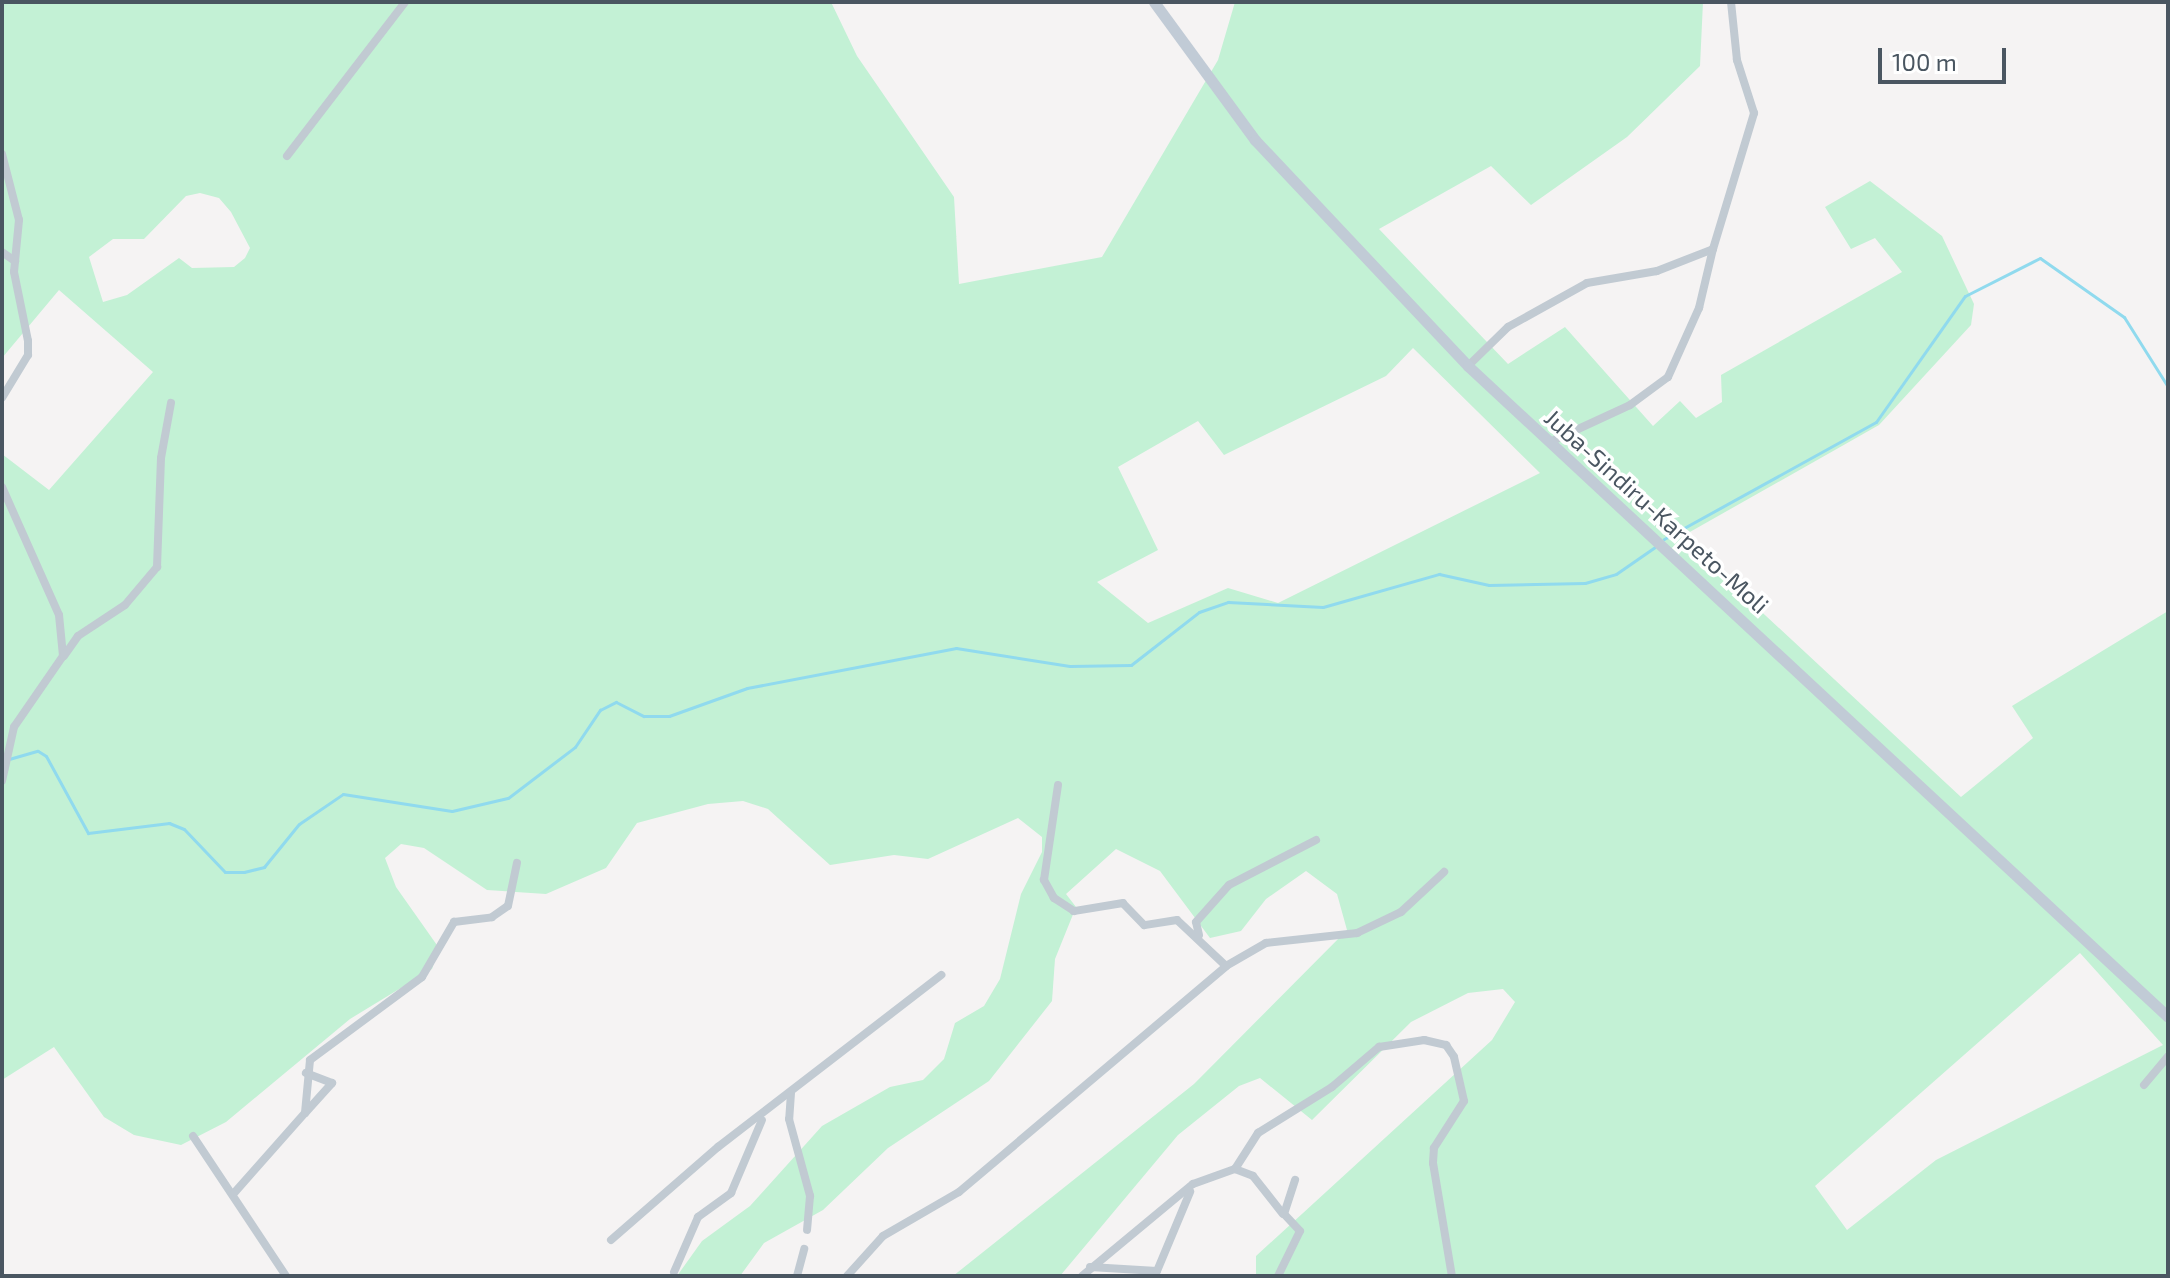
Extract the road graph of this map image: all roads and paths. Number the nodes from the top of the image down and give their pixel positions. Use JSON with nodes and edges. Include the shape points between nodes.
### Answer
{"nodes":[{"id":1,"x":405,"y":2,"type":"edge"},
{"id":2,"x":1154,"y":2,"type":"edge"},
{"id":3,"x":1731,"y":2,"type":"edge"},
{"id":4,"x":2,"y":154,"type":"edge"},
{"id":5,"x":287,"y":156,"type":"dead end"},
{"id":6,"x":1713,"y":249,"type":"junction"},
{"id":7,"x":2,"y":252,"type":"edge"},
{"id":8,"x":15,"y":261,"type":"junction"},
{"id":9,"x":1468,"y":366,"type":"junction"},
{"id":10,"x":2,"y":398,"type":"edge"},
{"id":11,"x":171,"y":403,"type":"dead end"},
{"id":12,"x":1550,"y":442,"type":"junction"},
{"id":13,"x":2,"y":487,"type":"edge"},
{"id":14,"x":63,"y":656,"type":"junction"},
{"id":15,"x":2,"y":781,"type":"edge"},
{"id":16,"x":1058,"y":785,"type":"dead end"},
{"id":17,"x":1316,"y":840,"type":"dead end"},
{"id":18,"x":517,"y":863,"type":"dead end"},
{"id":19,"x":1444,"y":872,"type":"dead end"},
{"id":20,"x":1199,"y":936,"type":"junction"},
{"id":21,"x":1226,"y":966,"type":"junction"},
{"id":22,"x":941,"y":975,"type":"dead end"},
{"id":23,"x":2168,"y":1017,"type":"edge"},
{"id":24,"x":2168,"y":1056,"type":"edge"},
{"id":25,"x":306,"y":1073,"type":"junction"},
{"id":26,"x":2144,"y":1085,"type":"dead end"},
{"id":27,"x":791,"y":1093,"type":"junction"},
{"id":28,"x":305,"y":1113,"type":"junction"},
{"id":29,"x":762,"y":1119,"type":"junction"},
{"id":30,"x":193,"y":1136,"type":"dead end"},
{"id":31,"x":1235,"y":1169,"type":"junction"},
{"id":32,"x":1295,"y":1180,"type":"dead end"},
{"id":33,"x":1190,"y":1191,"type":"junction"},
{"id":34,"x":235,"y":1192,"type":"junction"},
{"id":35,"x":1284,"y":1214,"type":"junction"},
{"id":36,"x":807,"y":1230,"type":"dead end"},
{"id":37,"x":611,"y":1240,"type":"dead end"},
{"id":38,"x":804,"y":1249,"type":"dead end"},
{"id":39,"x":1089,"y":1267,"type":"junction"},
{"id":40,"x":674,"y":1272,"type":"dead end"},
{"id":41,"x":284,"y":1273,"type":"edge"},
{"id":42,"x":274,"y":1276,"type":"edge"},
{"id":43,"x":797,"y":1276,"type":"edge"},
{"id":44,"x":847,"y":1276,"type":"edge"},
{"id":45,"x":1082,"y":1276,"type":"edge"},
{"id":46,"x":1278,"y":1276,"type":"edge"},
{"id":47,"x":1452,"y":1276,"type":"edge"}],
"edges":[{"from":1,"to":5,"type":"street"},
{"from":2,"to":9,"type":"main road","name":"Juba-Sindiru-Karpeto-Moli","via":[[1255,140]]},
{"from":3,"to":6,"type":"street","via":[[1737,60],[1754,113]]},
{"from":4,"to":8,"type":"street","via":[[19,220]]},
{"from":6,"to":9,"type":"street","via":[[1657,271],[1587,283],[1508,327]]},
{"from":6,"to":12,"type":"street","via":[[1699,308],[1668,377],[1630,405]]},
{"from":7,"to":8,"type":"street"},
{"from":8,"to":10,"type":"street","via":[[28,355]]},
{"from":9,"to":12,"type":"main road","name":"Juba-Sindiru-Karpeto-Moli"},
{"from":11,"to":14,"type":"street","via":[[161,458],[157,567],[125,605],[78,636]]},
{"from":12,"to":23,"type":"main road","name":"Juba-Sindiru-Karpeto-Moli"},
{"from":13,"to":14,"type":"street","via":[[59,615]]},
{"from":14,"to":15,"type":"street","via":[[14,727]]},
{"from":16,"to":20,"type":"street","via":[[1044,880],[1054,898],[1074,911],[1123,903],[1144,925],[1177,920]]},
{"from":17,"to":20,"type":"street","via":[[1229,885],[1196,922]]},
{"from":18,"to":25,"type":"street","via":[[508,906],[492,917],[454,922],[422,977],[316,1054]]},
{"from":19,"to":21,"type":"street","via":[[1401,912],[1357,933],[1266,943]]},
{"from":20,"to":21,"type":"street"},
{"from":21,"to":44,"type":"street","via":[[959,1192],[883,1236]]},
{"from":22,"to":27,"type":"street"},
{"from":24,"to":26,"type":"street"},
{"from":25,"to":28,"type":"street"},
{"from":25,"to":28,"type":"street","via":[[332,1083]]},
{"from":27,"to":29,"type":"street"},
{"from":27,"to":36,"type":"street","via":[[789,1119],[810,1196]]},
{"from":28,"to":34,"type":"street"},
{"from":29,"to":37,"type":"street","via":[[718,1147]]},
{"from":29,"to":40,"type":"street","via":[[731,1193],[698,1217]]},
{"from":30,"to":34,"type":"street"},
{"from":31,"to":33,"type":"street","via":[[1212,1174]]},
{"from":31,"to":35,"type":"street","via":[[1253,1176]]},
{"from":31,"to":47,"type":"street","via":[[1258,1133],[1332,1087],[1379,1047],[1424,1040],[1446,1045],[1464,1101],[1434,1148]]},
{"from":32,"to":35,"type":"street"},
{"from":33,"to":39,"type":"street"},
{"from":33,"to":39,"type":"street","via":[[1157,1271]]},
{"from":34,"to":41,"type":"street"},
{"from":35,"to":46,"type":"street","via":[[1300,1231]]},
{"from":38,"to":43,"type":"street"},
{"from":39,"to":45,"type":"street"},
{"from":41,"to":42,"type":"street"}]}
